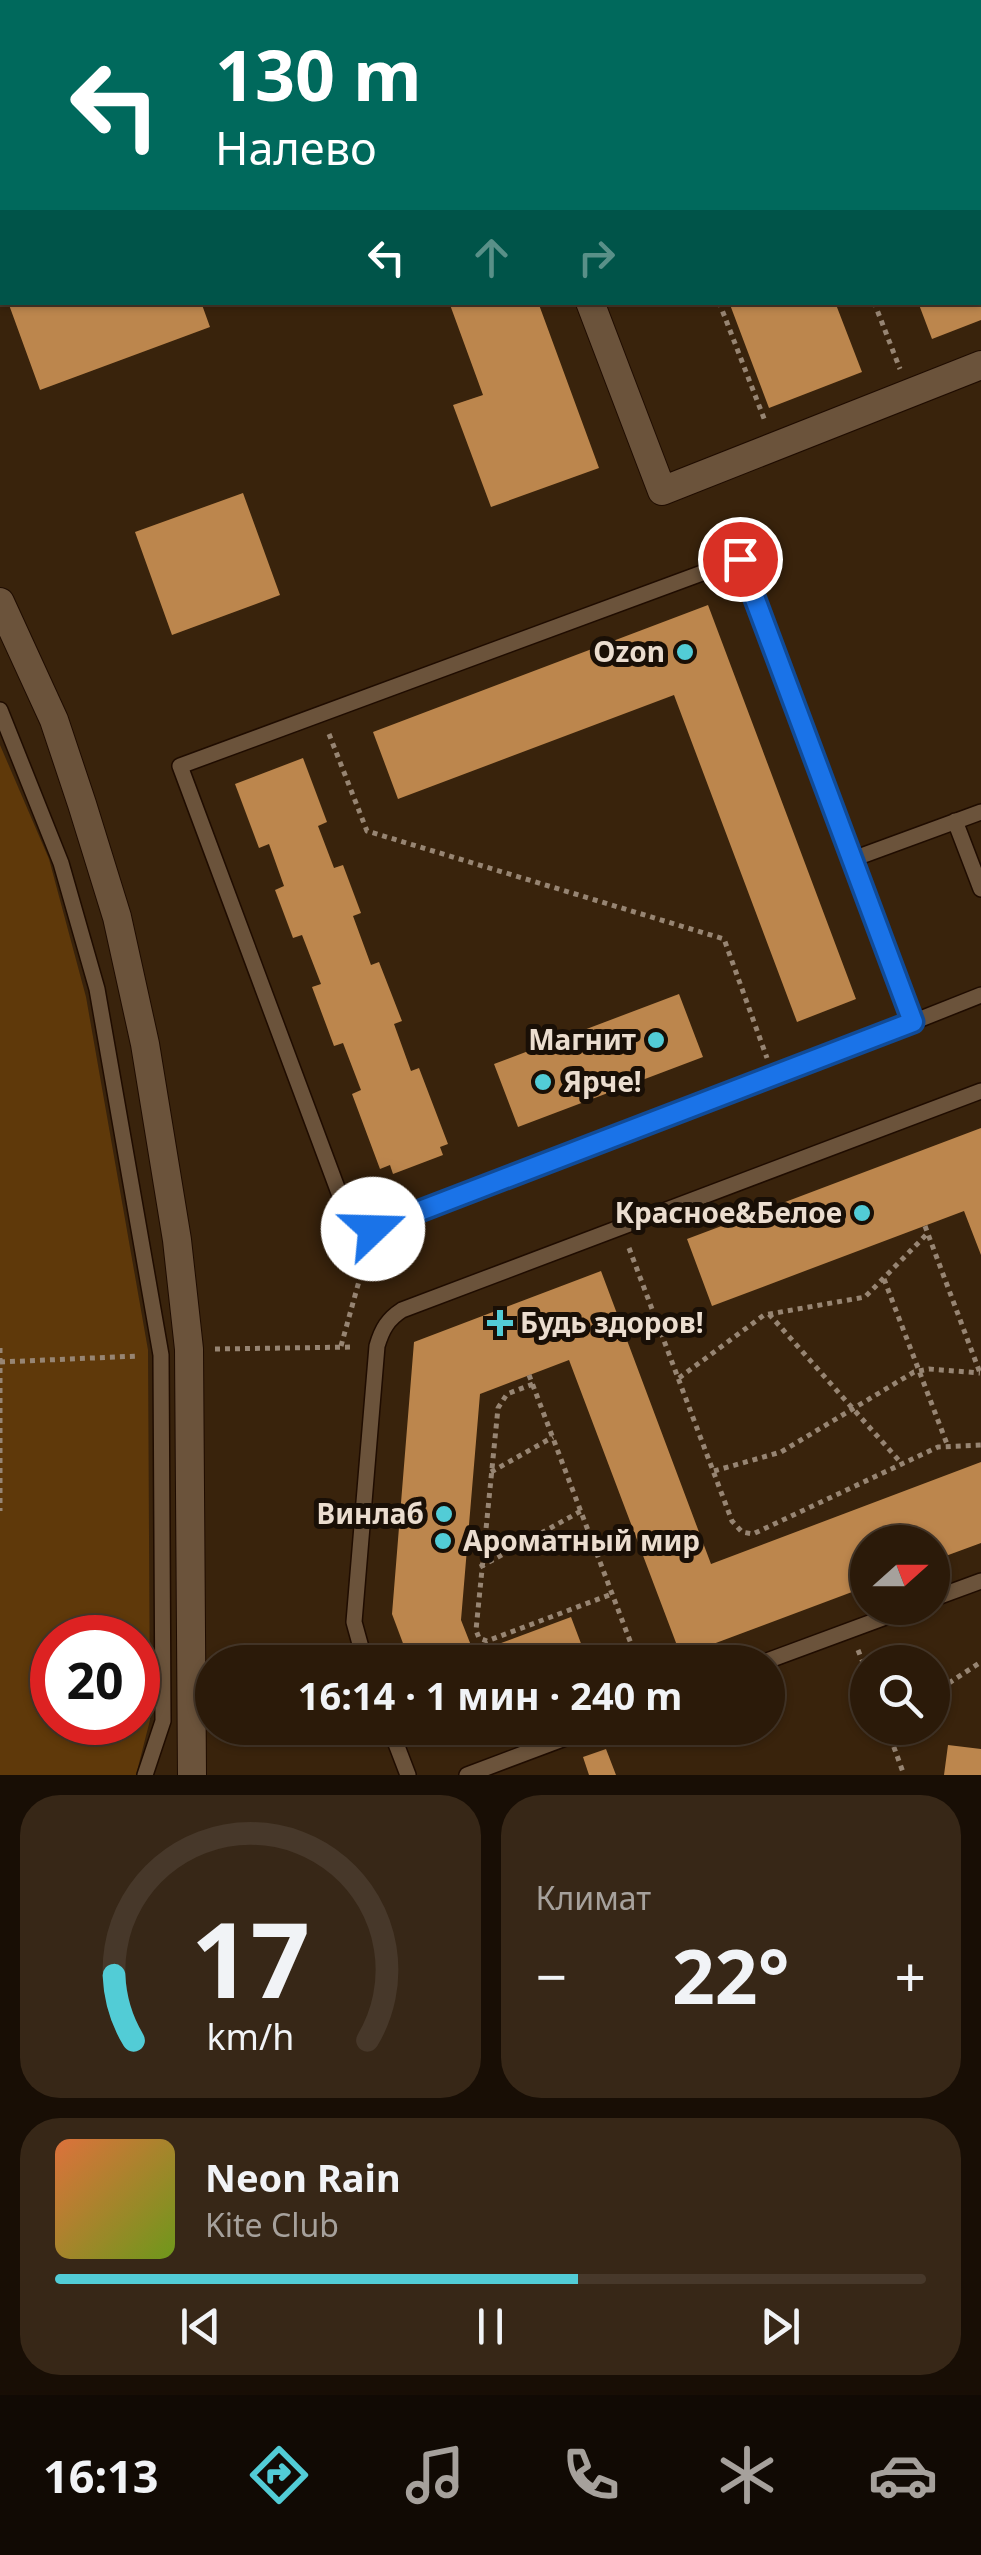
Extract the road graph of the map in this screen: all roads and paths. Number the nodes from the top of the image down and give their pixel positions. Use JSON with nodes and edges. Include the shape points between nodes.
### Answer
{"nodes":[{"id":1,"x":591,"y":305,"type":"edge"},
{"id":2,"x":720,"y":305,"type":"edge"},
{"id":3,"x":875,"y":305,"type":"edge"},
{"id":4,"x":981,"y":365,"type":"edge"},
{"id":5,"x":910,"y":393,"type":"junction"},
{"id":6,"x":775,"y":446,"type":"junction"},
{"id":7,"x":0,"y":602,"type":"edge"},
{"id":8,"x":0,"y":710,"type":"edge"},
{"id":9,"x":321,"y":712,"type":"junction"},
{"id":10,"x":981,"y":812,"type":"edge"},
{"id":11,"x":955,"y":821,"type":"junction"},
{"id":12,"x":853,"y":859,"type":"junction"},
{"id":13,"x":981,"y":888,"type":"edge"},
{"id":14,"x":981,"y":996,"type":"edge"},
{"id":15,"x":913,"y":1022,"type":"junction"},
{"id":16,"x":773,"y":1075,"type":"junction"},
{"id":17,"x":981,"y":1091,"type":"edge"},
{"id":18,"x":924,"y":1226,"type":"dead end"},
{"id":19,"x":621,"y":1227,"type":"junction"},
{"id":20,"x":373,"y":1229,"type":"junction"},
{"id":21,"x":927,"y":1234,"type":"junction"},
{"id":22,"x":884,"y":1280,"type":"junction"},
{"id":23,"x":769,"y":1314,"type":"junction"},
{"id":24,"x":377,"y":1346,"type":"junction"},
{"id":25,"x":341,"y":1347,"type":"junction"},
{"id":26,"x":0,"y":1348,"type":"edge"},
{"id":27,"x":189,"y":1349,"type":"junction"},
{"id":28,"x":161,"y":1355,"type":"junction"},
{"id":29,"x":1,"y":1362,"type":"edge"},
{"id":30,"x":919,"y":1370,"type":"junction"},
{"id":31,"x":980,"y":1374,"type":"edge"},
{"id":32,"x":529,"y":1375,"type":"dead end"},
{"id":33,"x":678,"y":1379,"type":"junction"},
{"id":34,"x":533,"y":1384,"type":"junction"},
{"id":35,"x":852,"y":1408,"type":"junction"},
{"id":36,"x":553,"y":1437,"type":"junction"},
{"id":37,"x":947,"y":1444,"type":"junction"},
{"id":38,"x":981,"y":1445,"type":"edge"},
{"id":39,"x":902,"y":1464,"type":"junction"},
{"id":40,"x":491,"y":1472,"type":"junction"},
{"id":41,"x":712,"y":1472,"type":"junction"},
{"id":42,"x":0,"y":1511,"type":"edge"},
{"id":43,"x":581,"y":1511,"type":"junction"},
{"id":44,"x":480,"y":1567,"type":"junction"},
{"id":45,"x":981,"y":1581,"type":"edge"},
{"id":46,"x":950,"y":1592,"type":"edge"},
{"id":47,"x":612,"y":1594,"type":"junction"},
{"id":48,"x":864,"y":1625,"type":"edge"},
{"id":49,"x":360,"y":1645,"type":"edge"},
{"id":50,"x":632,"y":1645,"type":"edge"},
{"id":51,"x":785,"y":1654,"type":"edge"},
{"id":52,"x":981,"y":1662,"type":"edge"},
{"id":53,"x":950,"y":1682,"type":"edge"},
{"id":54,"x":397,"y":1745,"type":"edge"},
{"id":55,"x":546,"y":1745,"type":"edge"},
{"id":56,"x":893,"y":1745,"type":"edge"},
{"id":57,"x":145,"y":1775,"type":"edge"},
{"id":58,"x":192,"y":1775,"type":"edge"},
{"id":59,"x":408,"y":1775,"type":"edge"},
{"id":60,"x":466,"y":1775,"type":"edge"},
{"id":61,"x":904,"y":1775,"type":"edge"}],
"edges":[{"from":1,"to":6,"type":"street","via":[[662,491]]},
{"from":2,"to":6,"type":"path"},
{"from":3,"to":5,"type":"path"},
{"from":4,"to":5,"type":"street"},
{"from":5,"to":6,"type":"street"},
{"from":7,"to":27,"type":"street","via":[[54,720],[117,917],[146,1044]]},
{"from":8,"to":28,"type":"lane","via":[[61,863],[97,989]]},
{"from":9,"to":12,"type":"lane","via":[[740,559]]},
{"from":9,"to":16,"type":"path","via":[[367,831],[724,939]]},
{"from":9,"to":20,"type":"lane","via":[[180,766],[355,1236]]},
{"from":10,"to":11,"type":"lane"},
{"from":11,"to":12,"type":"lane"},
{"from":11,"to":13,"type":"lane"},
{"from":12,"to":15,"type":"lane"},
{"from":14,"to":15,"type":"lane"},
{"from":15,"to":16,"type":"lane"},
{"from":16,"to":20,"type":"lane"},
{"from":17,"to":19,"type":"lane"},
{"from":18,"to":21,"type":"path"},
{"from":19,"to":24,"type":"lane","via":[[402,1310],[386,1324]]},
{"from":19,"to":33,"type":"path"},
{"from":20,"to":25,"type":"path"},
{"from":21,"to":22,"type":"path"},
{"from":21,"to":31,"type":"path"},
{"from":22,"to":23,"type":"path","via":[[860,1298]]},
{"from":22,"to":30,"type":"path"},
{"from":23,"to":33,"type":"path"},
{"from":23,"to":35,"type":"path"},
{"from":24,"to":25,"type":"path"},
{"from":24,"to":49,"type":"lane","via":[[354,1622]]},
{"from":25,"to":27,"type":"path"},
{"from":26,"to":29,"type":"path"},
{"from":27,"to":58,"type":"street"},
{"from":28,"to":29,"type":"path"},
{"from":28,"to":57,"type":"lane","via":[[163,1721]]},
{"from":29,"to":42,"type":"path"},
{"from":30,"to":31,"type":"path"},
{"from":30,"to":35,"type":"path"},
{"from":30,"to":37,"type":"path"},
{"from":32,"to":34,"type":"path"},
{"from":33,"to":41,"type":"path"},
{"from":34,"to":36,"type":"path"},
{"from":34,"to":40,"type":"path","via":[[500,1403]]},
{"from":35,"to":39,"type":"path"},
{"from":35,"to":41,"type":"path","via":[[781,1452]]},
{"from":36,"to":40,"type":"path"},
{"from":36,"to":43,"type":"path"},
{"from":37,"to":38,"type":"path"},
{"from":37,"to":39,"type":"path"},
{"from":39,"to":41,"type":"path","via":[[753,1534],[736,1528]]},
{"from":40,"to":44,"type":"path"},
{"from":43,"to":44,"type":"path"},
{"from":43,"to":47,"type":"path"},
{"from":44,"to":47,"type":"path","via":[[474,1622],[484,1641]]},
{"from":45,"to":46,"type":"lane"},
{"from":47,"to":50,"type":"path"},
{"from":48,"to":51,"type":"lane"},
{"from":52,"to":53,"type":"path"},
{"from":54,"to":59,"type":"lane"},
{"from":55,"to":60,"type":"lane"},
{"from":56,"to":61,"type":"path"}]}
